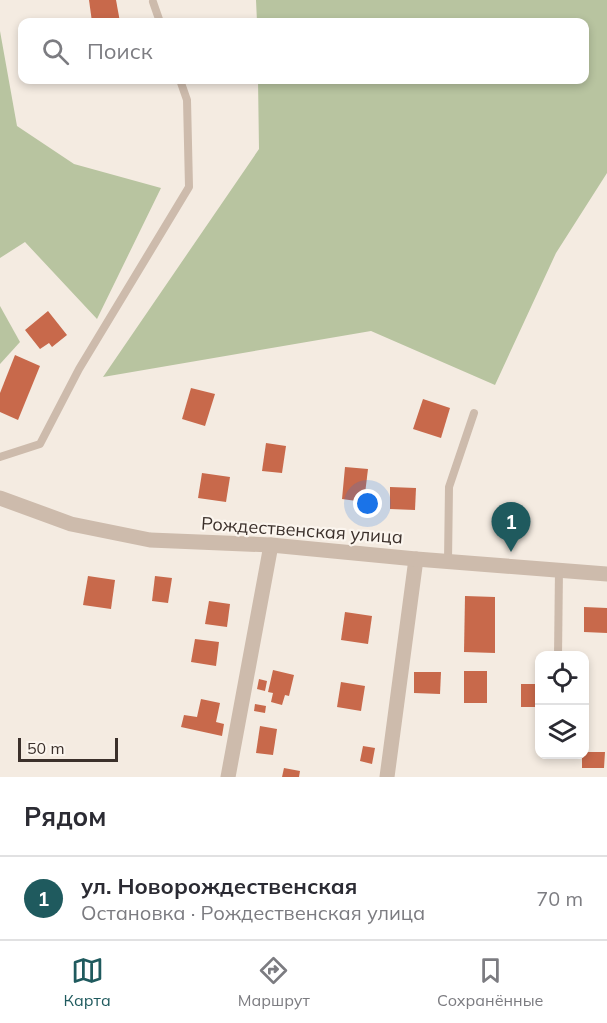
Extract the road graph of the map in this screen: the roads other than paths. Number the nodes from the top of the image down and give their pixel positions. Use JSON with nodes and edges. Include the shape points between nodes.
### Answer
{"nodes":[{"id":1,"x":153,"y":2,"type":"dead end"},
{"id":2,"x":159,"y":18,"type":"edge"},
{"id":3,"x":181,"y":84,"type":"edge"},
{"id":4,"x":474,"y":413,"type":"dead end"},
{"id":5,"x":0,"y":457,"type":"edge"},
{"id":6,"x":0,"y":498,"type":"edge"},
{"id":7,"x":271,"y":545,"type":"junction"},
{"id":8,"x":416,"y":559,"type":"junction"},
{"id":9,"x":448,"y":561,"type":"junction"},
{"id":10,"x":559,"y":570,"type":"junction"},
{"id":11,"x":607,"y":574,"type":"edge"},
{"id":12,"x":558,"y":651,"type":"edge"},
{"id":13,"x":228,"y":777,"type":"edge"},
{"id":14,"x":387,"y":777,"type":"edge"}],
"edges":[{"from":1,"to":2,"type":"lane"},
{"from":3,"to":5,"type":"lane","via":[[187,100],[189,188],[79,369],[40,444]]},
{"from":4,"to":9,"type":"lane","via":[[449,487]]},
{"from":6,"to":7,"type":"street","name":"Рождественская улица","via":[[71,524],[150,540]]},
{"from":7,"to":8,"type":"street","name":"Рождественская улица"},
{"from":7,"to":13,"type":"street"},
{"from":8,"to":9,"type":"street","name":"Рождественская улица"},
{"from":8,"to":14,"type":"street"},
{"from":9,"to":10,"type":"street","name":"Рождественская улица"},
{"from":10,"to":11,"type":"street","name":"Рождественская улица"},
{"from":10,"to":12,"type":"lane"}]}
